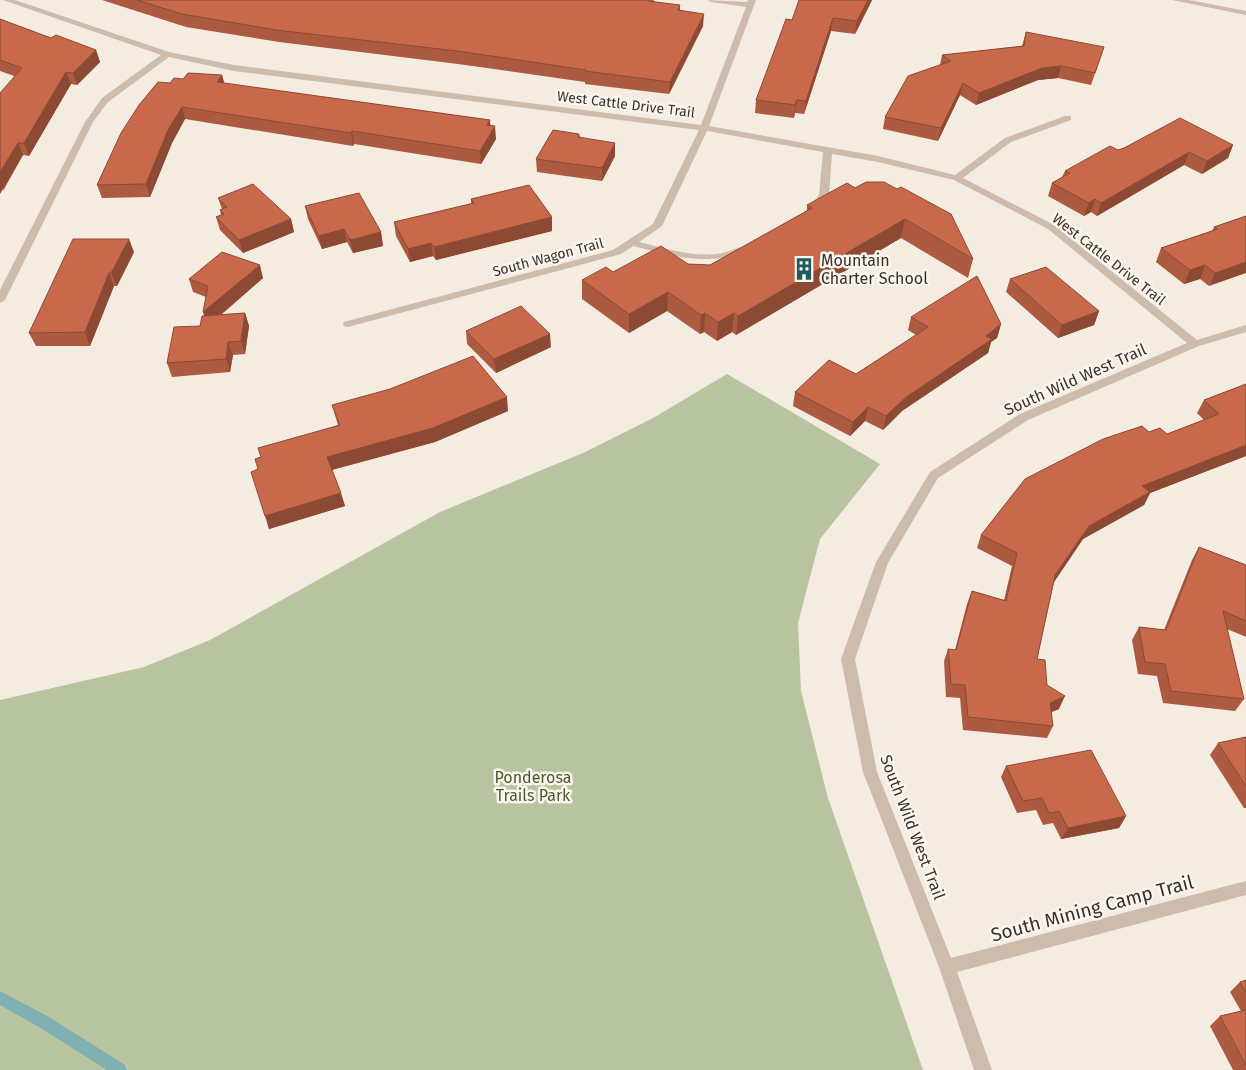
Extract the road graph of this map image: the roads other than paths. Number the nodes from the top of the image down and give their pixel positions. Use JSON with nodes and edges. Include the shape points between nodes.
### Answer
{"nodes":[{"id":1,"x":6,"y":0,"type":"edge"},
{"id":2,"x":711,"y":0,"type":"edge"},
{"id":3,"x":1176,"y":0,"type":"edge"},
{"id":4,"x":751,"y":2,"type":"edge"},
{"id":5,"x":1246,"y":13,"type":"edge"},
{"id":6,"x":167,"y":54,"type":"junction"},
{"id":7,"x":1068,"y":118,"type":"dead end"},
{"id":8,"x":704,"y":128,"type":"junction"},
{"id":9,"x":828,"y":150,"type":"junction"},
{"id":10,"x":957,"y":178,"type":"junction"},
{"id":11,"x":803,"y":216,"type":"edge"},
{"id":12,"x":632,"y":243,"type":"junction"},
{"id":13,"x":751,"y":245,"type":"edge"},
{"id":14,"x":0,"y":300,"type":"edge"},
{"id":15,"x":348,"y":324,"type":"dead end"},
{"id":16,"x":1246,"y":328,"type":"edge"},
{"id":17,"x":1195,"y":344,"type":"junction"},
{"id":18,"x":1246,"y":888,"type":"edge"},
{"id":19,"x":948,"y":967,"type":"junction"},
{"id":20,"x":983,"y":1070,"type":"edge"}],
"edges":[{"from":1,"to":6,"type":"street","name":"West Cattle Drive Trail"},
{"from":2,"to":4,"type":"street"},
{"from":3,"to":5,"type":"street"},
{"from":4,"to":8,"type":"street","name":"South Wagon Trail"},
{"from":6,"to":8,"type":"street","name":"West Cattle Drive Trail","via":[[234,68]]},
{"from":6,"to":14,"type":"street","via":[[105,100],[89,122]]},
{"from":7,"to":10,"type":"street","via":[[1008,140]]},
{"from":8,"to":9,"type":"street","name":"West Cattle Drive Trail"},
{"from":8,"to":12,"type":"street","name":"South Wagon Trail","via":[[657,226]]},
{"from":9,"to":10,"type":"street","name":"West Cattle Drive Trail"},
{"from":9,"to":11,"type":"street","via":[[824,195]]},
{"from":10,"to":17,"type":"street","name":"West Cattle Drive Trail","via":[[1050,227]]},
{"from":12,"to":13,"type":"street","via":[[703,258],[736,253]]},
{"from":12,"to":15,"type":"street","name":"South Wagon Trail","via":[[618,252]]},
{"from":16,"to":17,"type":"street","name":"South Wild West Trail"},
{"from":17,"to":19,"type":"street","name":"South Wild West Trail","via":[[1024,417],[934,475],[882,562],[848,659],[870,772]]},
{"from":18,"to":19,"type":"street","name":"South Mining Camp Trail"},
{"from":19,"to":20,"type":"street","name":"South Wild West Trail"}]}
